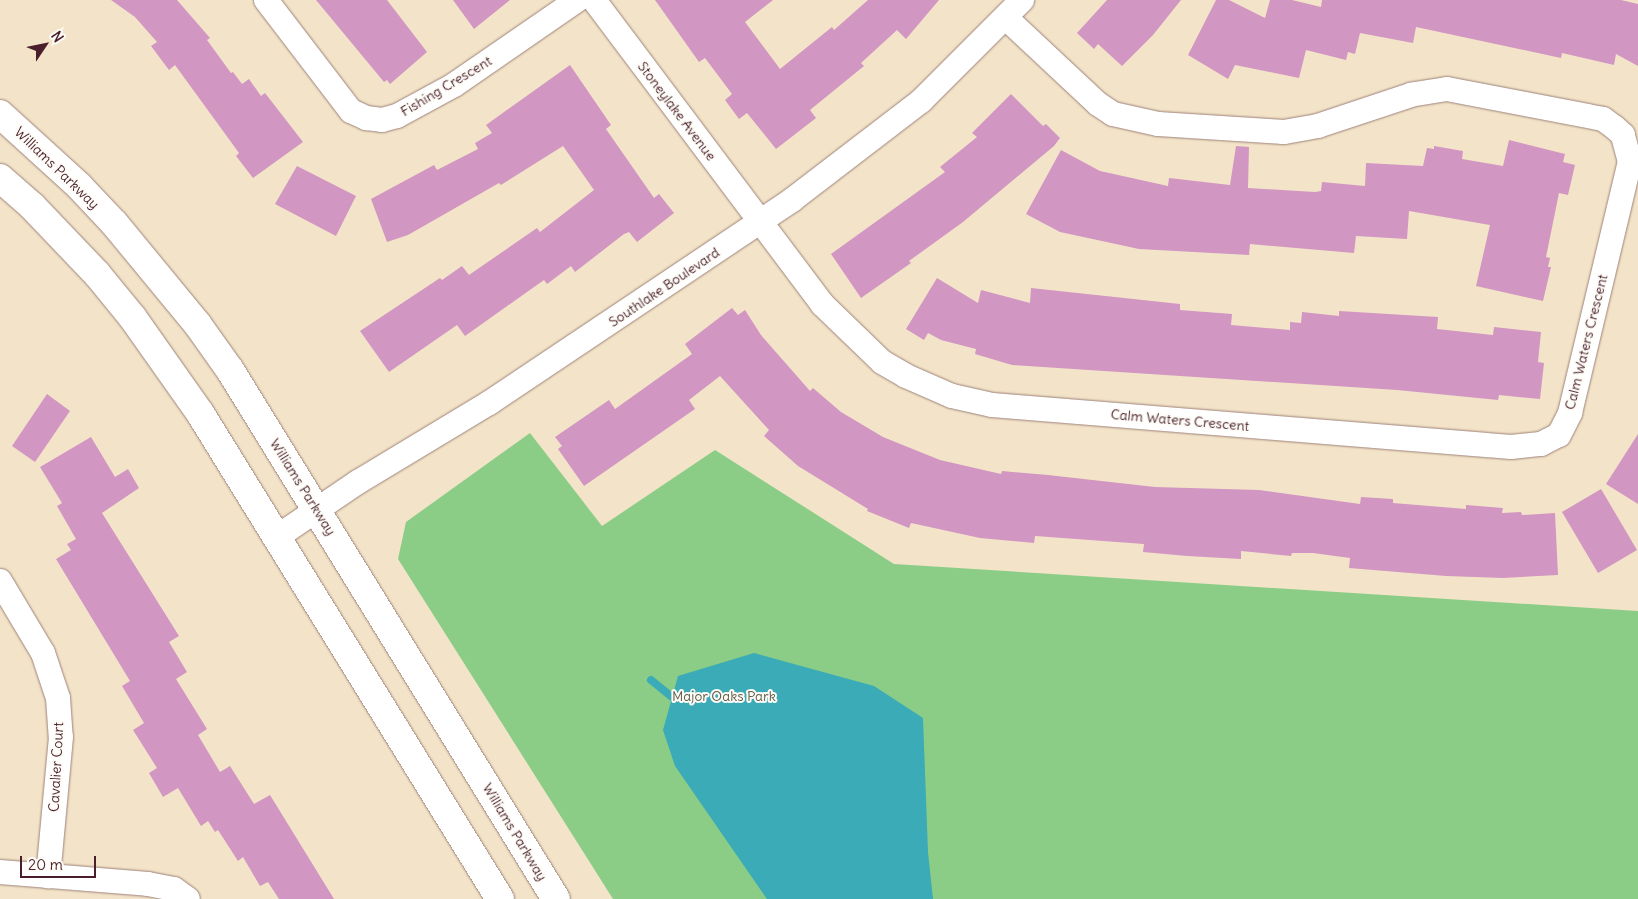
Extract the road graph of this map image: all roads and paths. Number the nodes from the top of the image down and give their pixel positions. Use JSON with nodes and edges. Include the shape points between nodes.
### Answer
{"nodes":[{"id":1,"x":266,"y":0,"type":"edge"},
{"id":2,"x":577,"y":0,"type":"edge"},
{"id":3,"x":594,"y":0,"type":"edge"},
{"id":4,"x":1022,"y":0,"type":"edge"},
{"id":5,"x":1006,"y":18,"type":"junction"},
{"id":6,"x":0,"y":114,"type":"edge"},
{"id":7,"x":0,"y":178,"type":"edge"},
{"id":8,"x":760,"y":222,"type":"junction"},
{"id":9,"x":318,"y":510,"type":"junction"},
{"id":10,"x":277,"y":537,"type":"junction"},
{"id":11,"x":0,"y":581,"type":"edge"},
{"id":12,"x":0,"y":872,"type":"edge"},
{"id":13,"x":48,"y":876,"type":"junction"},
{"id":14,"x":188,"y":899,"type":"edge"},
{"id":15,"x":500,"y":899,"type":"edge"},
{"id":16,"x":556,"y":899,"type":"edge"}],
"edges":[{"from":1,"to":2,"type":"street","name":"Fishing Crescent","via":[[351,111],[366,118],[382,120],[397,116],[454,85]]},
{"from":3,"to":8,"type":"street","name":"Stoneylake Avenue"},
{"from":4,"to":5,"type":"street","name":"Southlake Boulevard"},
{"from":5,"to":8,"type":"street","name":"Southlake Boulevard","via":[[921,101],[844,162]]},
{"from":5,"to":8,"type":"street","name":"Calm Waters Crescent","via":[[1098,104],[1113,114],[1158,124],[1284,132],[1318,126],[1411,94],[1447,89],[1603,119],[1614,127],[1623,135],[1630,162],[1570,413],[1559,435],[1541,444],[1511,447],[992,405],[952,396],[882,362],[851,335],[822,304]]},
{"from":6,"to":9,"type":"main road","name":"Williams Parkway","via":[[79,186],[148,262],[230,370]]},
{"from":7,"to":10,"type":"main road","via":[[32,206],[97,274],[133,318],[200,413]]},
{"from":8,"to":9,"type":"street","name":"Southlake Boulevard","via":[[489,403]]},
{"from":9,"to":10,"type":"street","name":"Southlake Boulevard"},
{"from":9,"to":16,"type":"main road","name":"Williams Parkway"},
{"from":10,"to":15,"type":"main road"},
{"from":11,"to":13,"type":"street","name":"Cavalier Court","via":[[43,653],[58,698],[61,737]]},
{"from":12,"to":13,"type":"street"},
{"from":13,"to":14,"type":"street","via":[[148,884],[174,889]]}]}
